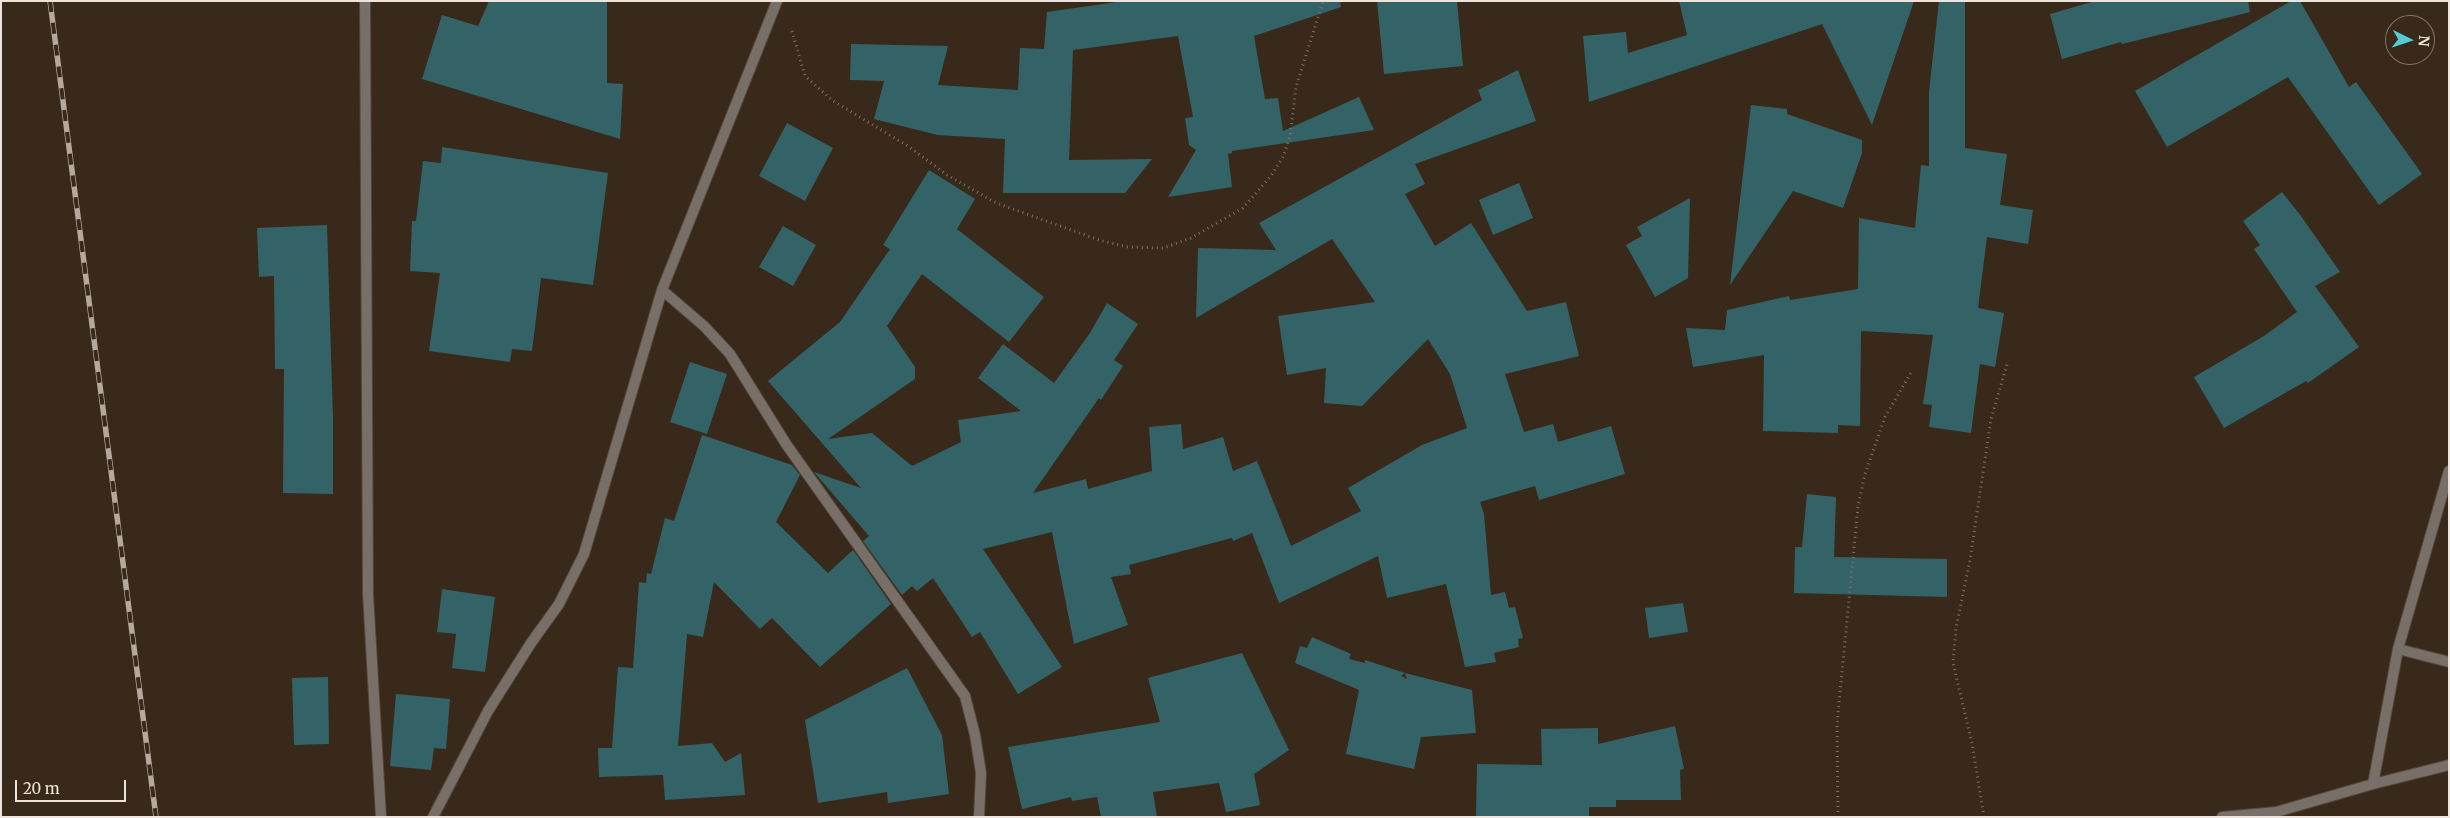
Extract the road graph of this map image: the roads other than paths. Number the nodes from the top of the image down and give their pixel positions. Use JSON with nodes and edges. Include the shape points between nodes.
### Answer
{"nodes":[{"id":1,"x":365,"y":1,"type":"edge"},
{"id":2,"x":777,"y":1,"type":"edge"},
{"id":3,"x":662,"y":290,"type":"junction"},
{"id":4,"x":2449,"y":471,"type":"edge"},
{"id":5,"x":2398,"y":649,"type":"junction"},
{"id":6,"x":2449,"y":662,"type":"edge"},
{"id":7,"x":2449,"y":765,"type":"edge"},
{"id":8,"x":2373,"y":784,"type":"junction"},
{"id":9,"x":382,"y":817,"type":"edge"},
{"id":10,"x":433,"y":817,"type":"edge"},
{"id":11,"x":979,"y":817,"type":"edge"},
{"id":12,"x":2222,"y":817,"type":"edge"}],
"edges":[{"from":1,"to":9,"type":"street","via":[[368,594]]},
{"from":2,"to":3,"type":"street"},
{"from":3,"to":10,"type":"street","via":[[584,554],[559,604],[488,711]]},
{"from":3,"to":11,"type":"street","via":[[704,326],[730,354],[786,444],[965,696],[980,773]]},
{"from":4,"to":5,"type":"street"},
{"from":5,"to":6,"type":"street"},
{"from":5,"to":8,"type":"street"},
{"from":7,"to":8,"type":"street"},
{"from":8,"to":12,"type":"street","via":[[2276,812]]}]}
